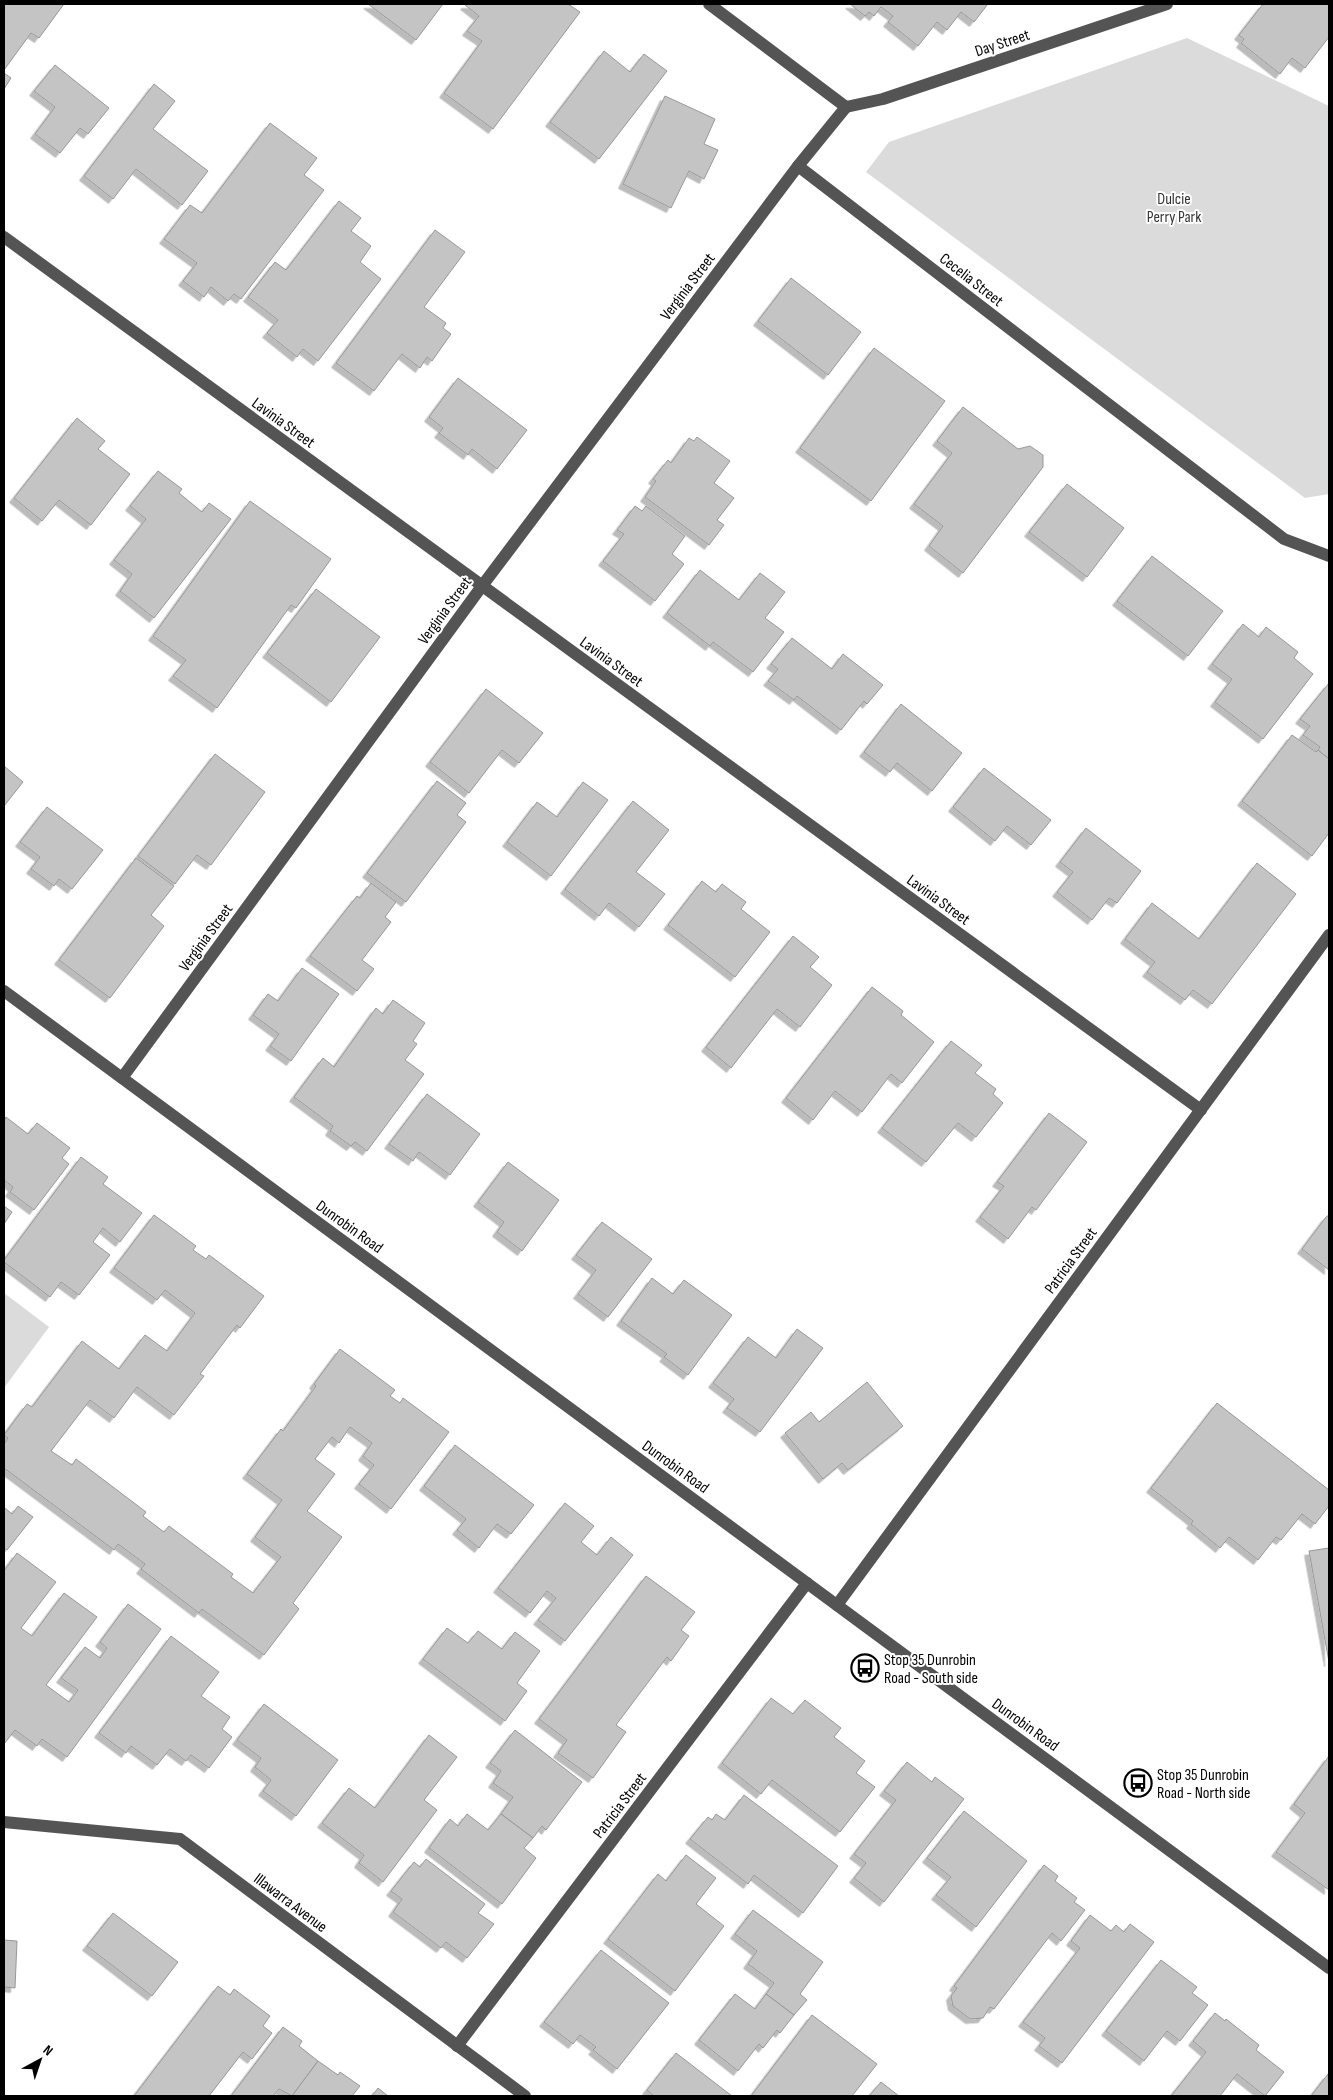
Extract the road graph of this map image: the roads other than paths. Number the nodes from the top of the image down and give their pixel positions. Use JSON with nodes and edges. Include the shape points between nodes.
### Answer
{"nodes":[{"id":1,"x":709,"y":4,"type":"edge"},
{"id":2,"x":1167,"y":4,"type":"edge"},
{"id":3,"x":846,"y":107,"type":"junction"},
{"id":4,"x":798,"y":166,"type":"junction"},
{"id":5,"x":4,"y":237,"type":"edge"},
{"id":6,"x":1329,"y":556,"type":"edge"},
{"id":7,"x":482,"y":586,"type":"junction"},
{"id":8,"x":1329,"y":935,"type":"edge"},
{"id":9,"x":4,"y":991,"type":"edge"},
{"id":10,"x":122,"y":1078,"type":"junction"},
{"id":11,"x":1201,"y":1110,"type":"junction"},
{"id":12,"x":807,"y":1583,"type":"junction"},
{"id":13,"x":837,"y":1605,"type":"junction"},
{"id":14,"x":4,"y":1822,"type":"edge"},
{"id":15,"x":1329,"y":1968,"type":"edge"},
{"id":16,"x":457,"y":2046,"type":"junction"},
{"id":17,"x":525,"y":2096,"type":"edge"}],
"edges":[{"from":1,"to":3,"type":"street"},
{"from":2,"to":3,"type":"street","name":"Day Street","via":[[883,99]]},
{"from":3,"to":4,"type":"street"},
{"from":4,"to":6,"type":"street","name":"Cecelia Street","via":[[1284,539]]},
{"from":4,"to":7,"type":"street","name":"Verginia Street"},
{"from":5,"to":7,"type":"street","name":"Lavinia Street"},
{"from":7,"to":10,"type":"street","name":"Verginia Street"},
{"from":7,"to":11,"type":"street","name":"Lavinia Street"},
{"from":8,"to":11,"type":"street","name":"Patricia Street"},
{"from":9,"to":10,"type":"street","name":"Dunrobin Road"},
{"from":10,"to":12,"type":"street","name":"Dunrobin Road"},
{"from":11,"to":13,"type":"street","name":"Patricia Street"},
{"from":12,"to":13,"type":"street","name":"Dunrobin Road"},
{"from":12,"to":16,"type":"street","name":"Patricia Street"},
{"from":13,"to":15,"type":"street","name":"Dunrobin Road"},
{"from":14,"to":16,"type":"street","name":"Illawarra Avenue","via":[[180,1839]]},
{"from":16,"to":17,"type":"street","name":"Illawarra Avenue"}]}
